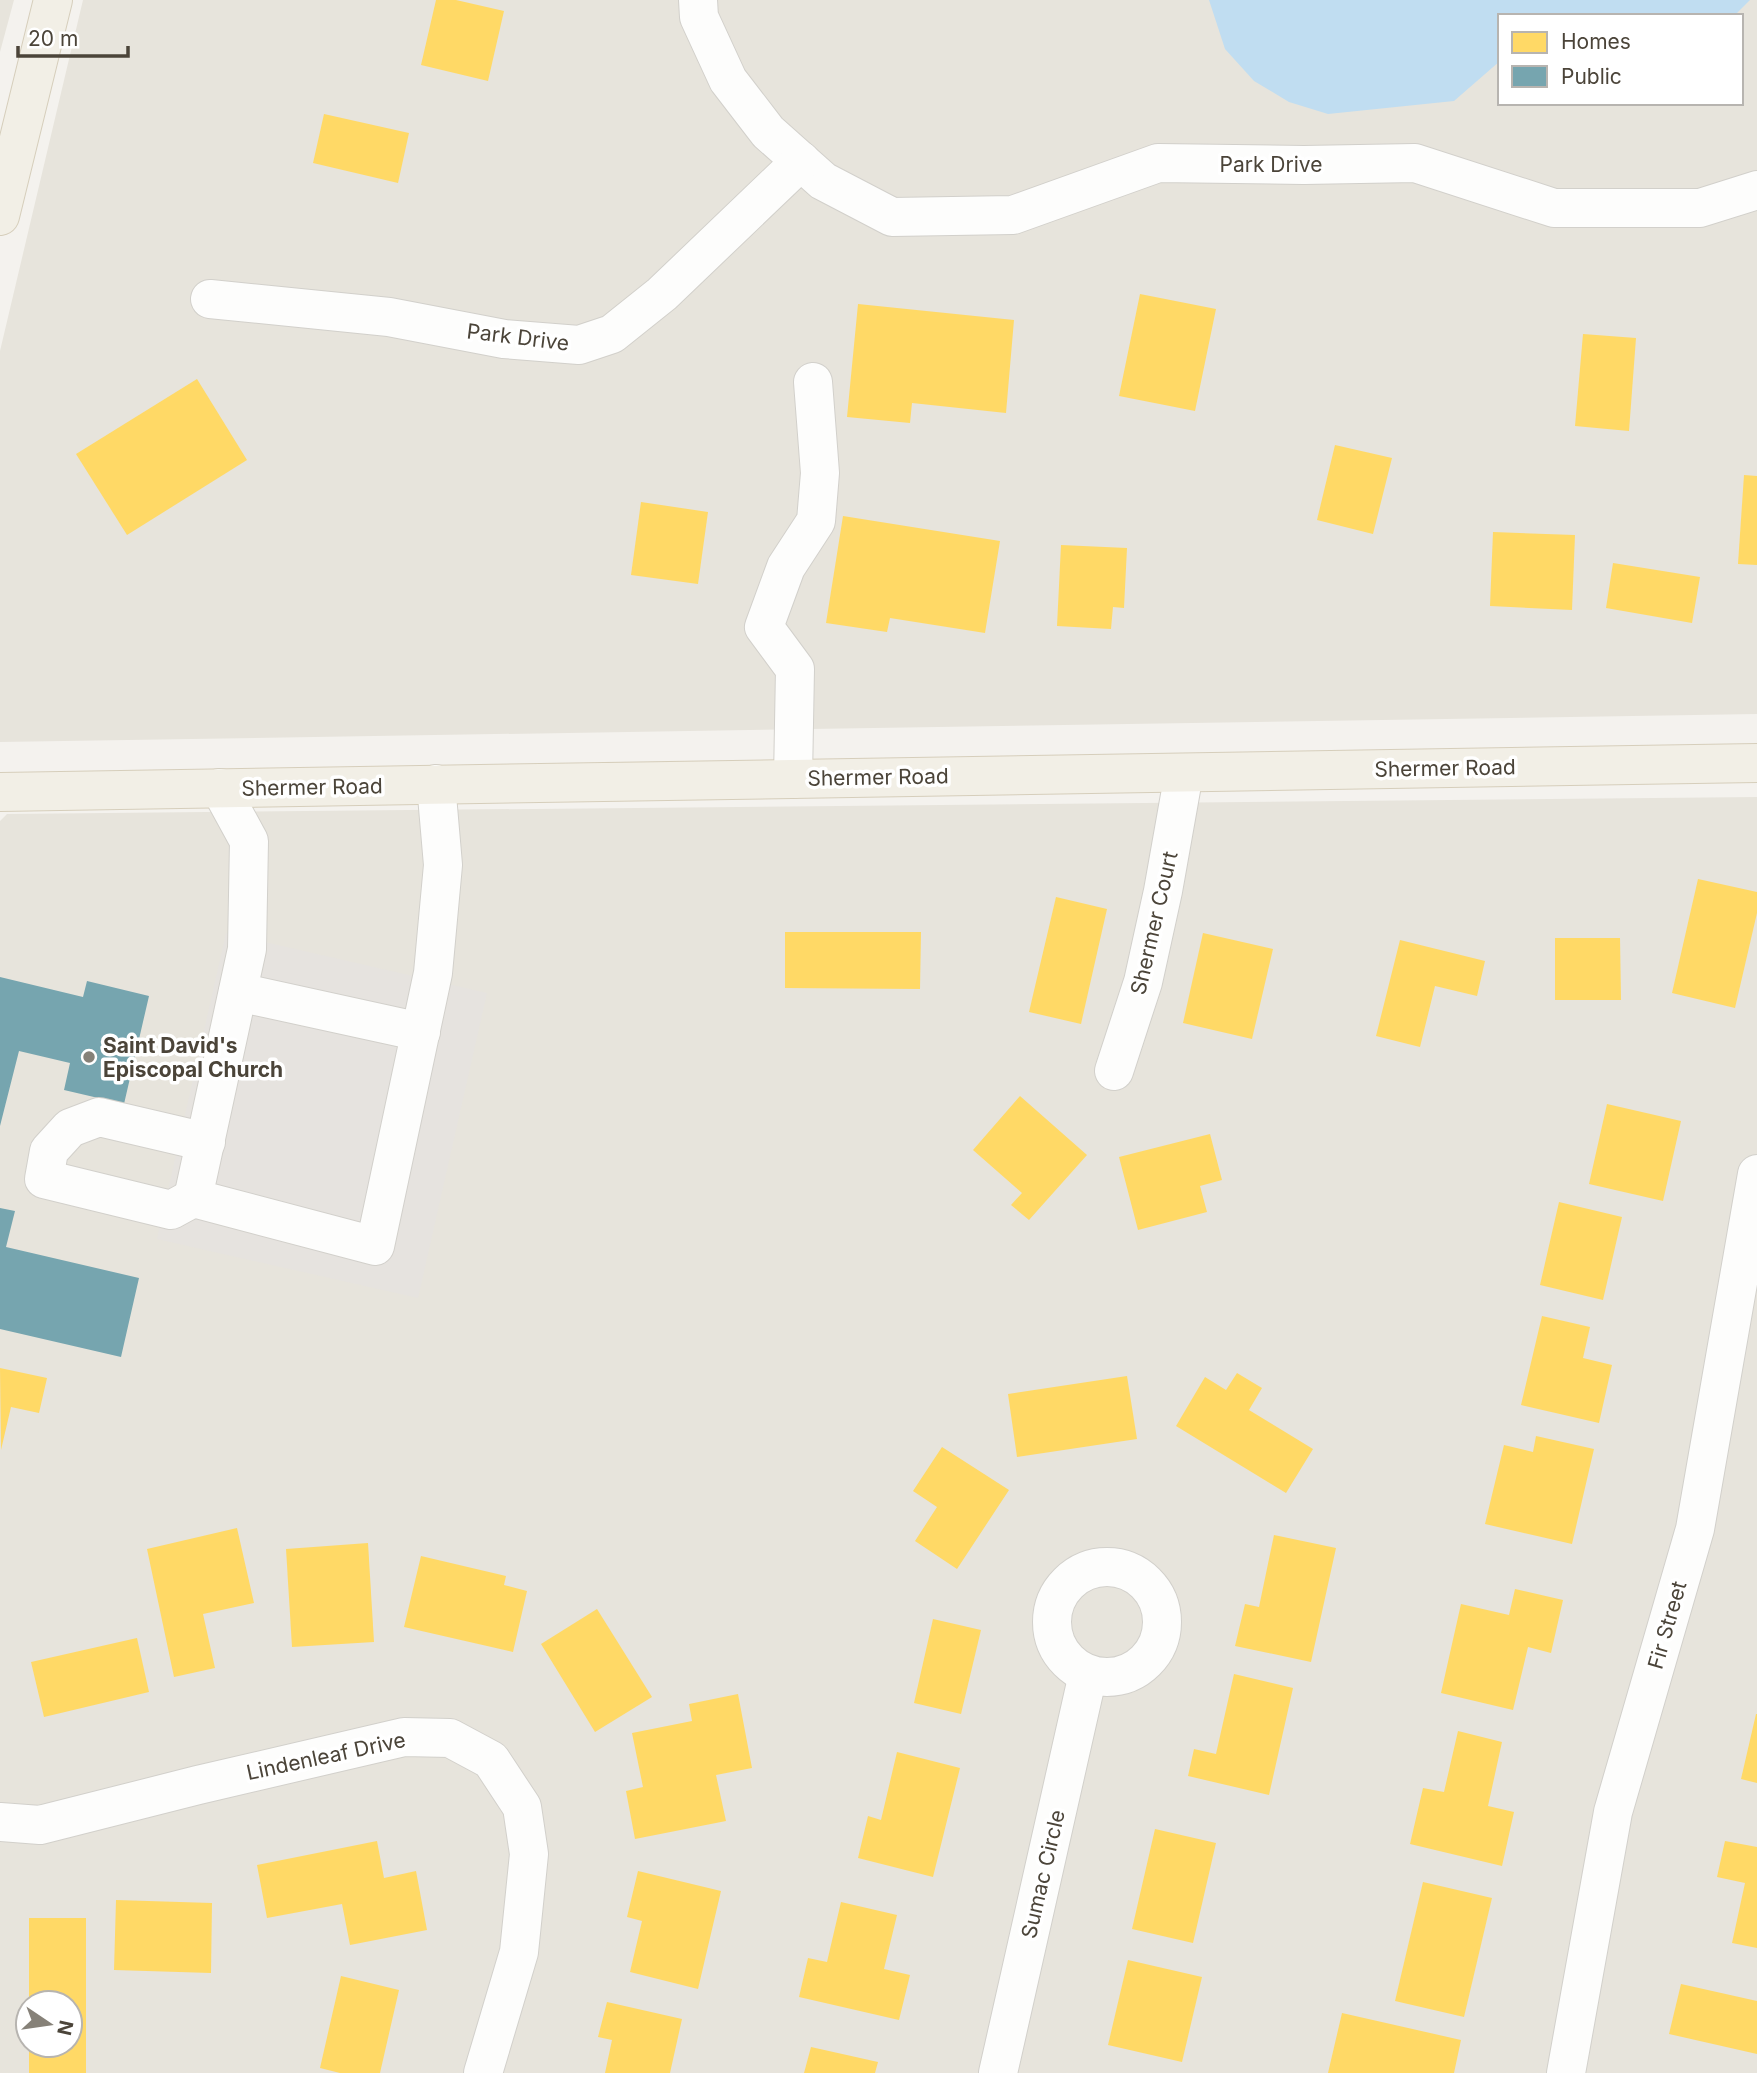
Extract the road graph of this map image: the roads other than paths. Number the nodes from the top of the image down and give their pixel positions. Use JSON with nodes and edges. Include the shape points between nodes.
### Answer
{"nodes":[{"id":1,"x":53,"y":0,"type":"edge"},
{"id":2,"x":698,"y":0,"type":"edge"},
{"id":3,"x":801,"y":161,"type":"junction"},
{"id":4,"x":1757,"y":190,"type":"edge"},
{"id":5,"x":0,"y":216,"type":"edge"},
{"id":6,"x":210,"y":299,"type":"dead end"},
{"id":7,"x":813,"y":382,"type":"dead end"},
{"id":8,"x":1757,"y":763,"type":"edge"},
{"id":9,"x":1184,"y":773,"type":"junction"},
{"id":10,"x":793,"y":779,"type":"junction"},
{"id":11,"x":436,"y":785,"type":"junction"},
{"id":12,"x":220,"y":788,"type":"junction"},
{"id":13,"x":0,"y":792,"type":"edge"},
{"id":14,"x":238,"y":992,"type":"junction"},
{"id":15,"x":421,"y":1032,"type":"junction"},
{"id":16,"x":1114,"y":1071,"type":"dead end"},
{"id":17,"x":206,"y":1142,"type":"junction"},
{"id":18,"x":1757,"y":1174,"type":"edge"},
{"id":19,"x":193,"y":1198,"type":"junction"},
{"id":20,"x":1088,"y":1674,"type":"dead end"},
{"id":21,"x":0,"y":1822,"type":"edge"},
{"id":22,"x":483,"y":2073,"type":"edge"},
{"id":23,"x":998,"y":2073,"type":"edge"},
{"id":24,"x":1566,"y":2073,"type":"edge"}],
"edges":[{"from":1,"to":5,"type":"main road"},
{"from":2,"to":3,"type":"street","name":"Park Drive","via":[[699,18],[728,80],[768,132]]},
{"from":3,"to":4,"type":"street","name":"Park Drive","via":[[823,181],[891,217],[1013,215],[1158,163],[1415,163],[1554,208],[1700,208]]},
{"from":3,"to":6,"type":"street","name":"Park Drive","via":[[662,295],[612,334],[579,345],[503,339],[389,317]]},
{"from":7,"to":10,"type":"street","via":[[820,473],[816,521],[786,567],[764,626],[795,668]]},
{"from":8,"to":9,"type":"main road","name":"Shermer Road"},
{"from":9,"to":10,"type":"main road","name":"Shermer Road"},
{"from":9,"to":16,"type":"street","name":"Shermer Court","via":[[1143,982]]},
{"from":10,"to":11,"type":"main road","name":"Shermer Road"},
{"from":11,"to":12,"type":"main road","name":"Shermer Road"},
{"from":11,"to":15,"type":"street","via":[[443,865],[433,973]]},
{"from":12,"to":13,"type":"main road","name":"Shermer Road"},
{"from":12,"to":14,"type":"street","via":[[249,841],[247,949]]},
{"from":14,"to":15,"type":"street"},
{"from":14,"to":17,"type":"street"},
{"from":15,"to":19,"type":"street","via":[[375,1246]]},
{"from":17,"to":19,"type":"street"},
{"from":17,"to":19,"type":"street","via":[[99,1117],[70,1128],[49,1150],[44,1179],[170,1210]]},
{"from":18,"to":24,"type":"street","name":"Fir Street","via":[[1695,1529],[1613,1812]]},
{"from":20,"to":23,"type":"street","name":"Sumac Circle"},
{"from":21,"to":22,"type":"street","name":"Lindenleaf Drive","via":[[40,1825],[404,1737],[450,1738],[491,1760],[522,1807],[529,1854],[519,1952]]}]}
